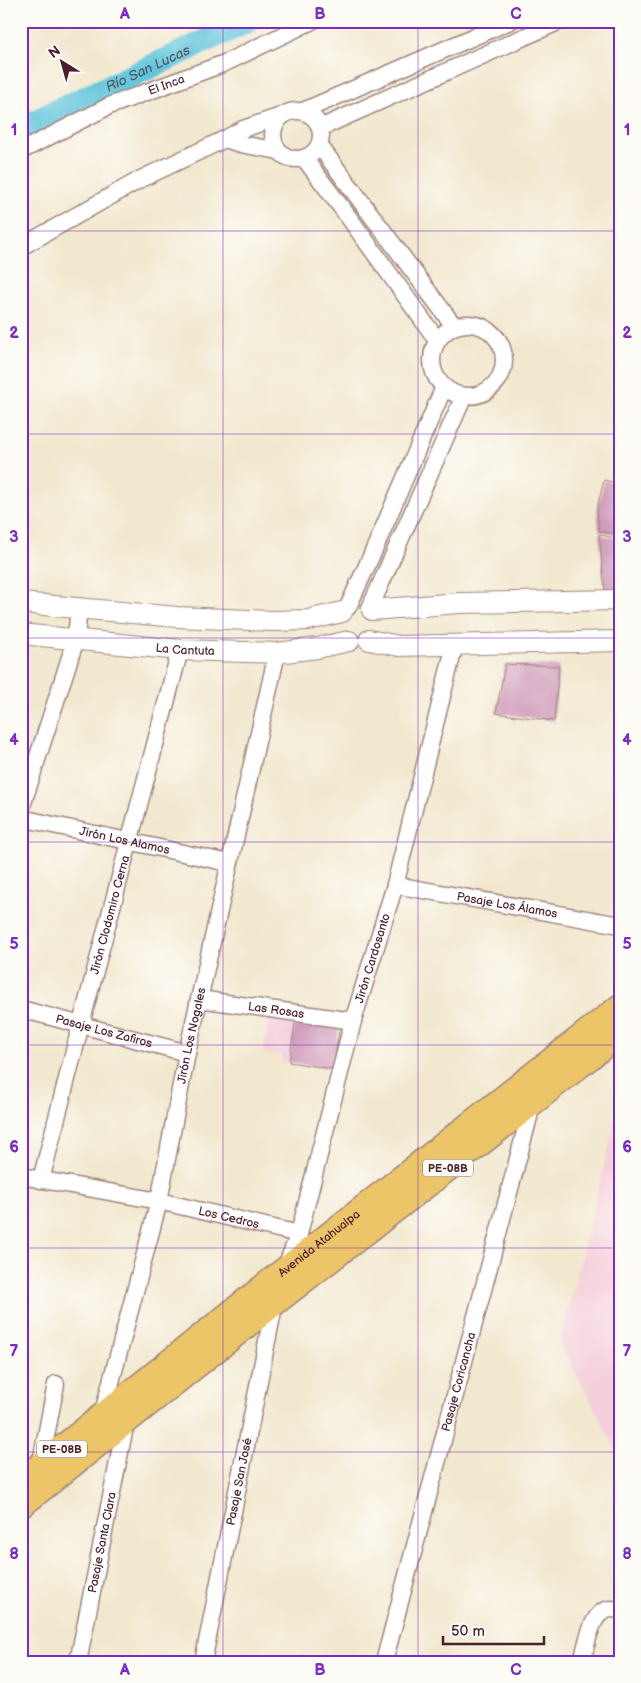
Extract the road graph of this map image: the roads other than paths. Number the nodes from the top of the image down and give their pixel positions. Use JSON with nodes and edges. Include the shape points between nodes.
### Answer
{"nodes":[{"id":1,"x":312,"y":21,"type":"edge"},
{"id":2,"x":510,"y":21,"type":"edge"},
{"id":3,"x":560,"y":21,"type":"edge"},
{"id":4,"x":303,"y":112,"type":"junction"},
{"id":5,"x":284,"y":115,"type":"junction"},
{"id":6,"x":320,"y":128,"type":"junction"},
{"id":7,"x":225,"y":139,"type":"junction"},
{"id":8,"x":319,"y":145,"type":"junction"},
{"id":9,"x":21,"y":150,"type":"edge"},
{"id":10,"x":279,"y":151,"type":"junction"},
{"id":11,"x":304,"y":158,"type":"junction"},
{"id":12,"x":21,"y":247,"type":"edge"},
{"id":13,"x":454,"y":326,"type":"junction"},
{"id":14,"x":437,"y":340,"type":"junction"},
{"id":15,"x":444,"y":387,"type":"junction"},
{"id":16,"x":464,"y":396,"type":"junction"},
{"id":17,"x":620,"y":600,"type":"edge"},
{"id":18,"x":21,"y":603,"type":"edge"},
{"id":19,"x":79,"y":607,"type":"junction"},
{"id":20,"x":371,"y":609,"type":"junction"},
{"id":21,"x":345,"y":610,"type":"junction"},
{"id":22,"x":21,"y":634,"type":"edge"},
{"id":23,"x":76,"y":639,"type":"junction"},
{"id":24,"x":369,"y":640,"type":"junction"},
{"id":25,"x":620,"y":641,"type":"edge"},
{"id":26,"x":349,"y":642,"type":"junction"},
{"id":27,"x":455,"y":644,"type":"junction"},
{"id":28,"x":180,"y":650,"type":"junction"},
{"id":29,"x":277,"y":653,"type":"junction"},
{"id":30,"x":21,"y":809,"type":"edge"},
{"id":31,"x":21,"y":818,"type":"edge"},
{"id":32,"x":129,"y":841,"type":"junction"},
{"id":33,"x":229,"y":864,"type":"junction"},
{"id":34,"x":395,"y":885,"type":"junction"},
{"id":35,"x":620,"y":925,"type":"edge"},
{"id":36,"x":199,"y":999,"type":"junction"},
{"id":37,"x":620,"y":1008,"type":"edge"},
{"id":38,"x":21,"y":1009,"type":"edge"},
{"id":39,"x":353,"y":1021,"type":"junction"},
{"id":40,"x":81,"y":1024,"type":"junction"},
{"id":41,"x":620,"y":1032,"type":"edge"},
{"id":42,"x":187,"y":1053,"type":"junction"},
{"id":43,"x":534,"y":1102,"type":"junction"},
{"id":44,"x":21,"y":1176,"type":"edge"},
{"id":45,"x":41,"y":1180,"type":"junction"},
{"id":46,"x":159,"y":1200,"type":"junction"},
{"id":47,"x":299,"y":1234,"type":"junction"},
{"id":48,"x":285,"y":1270,"type":"junction"},
{"id":49,"x":274,"y":1302,"type":"junction"},
{"id":50,"x":56,"y":1384,"type":"dead end"},
{"id":51,"x":102,"y":1416,"type":"junction"},
{"id":52,"x":126,"y":1422,"type":"junction"},
{"id":53,"x":30,"y":1474,"type":"edge"},
{"id":54,"x":21,"y":1504,"type":"edge"},
{"id":55,"x":620,"y":1612,"type":"edge"},
{"id":56,"x":78,"y":1662,"type":"edge"},
{"id":57,"x":203,"y":1662,"type":"edge"},
{"id":58,"x":384,"y":1662,"type":"edge"},
{"id":59,"x":582,"y":1662,"type":"edge"}],
"edges":[{"from":1,"to":9,"type":"street","name":"El Inca","via":[[225,63],[109,106]]},
{"from":2,"to":4,"type":"street"},
{"from":3,"to":6,"type":"street"},
{"from":4,"to":5,"type":"street"},
{"from":4,"to":6,"type":"street","via":[[314,118]]},
{"from":5,"to":7,"type":"street"},
{"from":5,"to":10,"type":"street","via":[[273,132]]},
{"from":6,"to":8,"type":"street"},
{"from":7,"to":10,"type":"street"},
{"from":7,"to":12,"type":"street","via":[[141,179]]},
{"from":8,"to":11,"type":"street"},
{"from":8,"to":13,"type":"street"},
{"from":10,"to":11,"type":"street","via":[[290,158]]},
{"from":11,"to":14,"type":"street"},
{"from":13,"to":14,"type":"street"},
{"from":13,"to":16,"type":"street","via":[[468,323],[483,326],[496,336],[504,352],[503,369],[495,384],[481,394]]},
{"from":14,"to":15,"type":"street","via":[[432,365]]},
{"from":15,"to":16,"type":"street"},
{"from":15,"to":21,"type":"street"},
{"from":16,"to":20,"type":"street"},
{"from":17,"to":20,"type":"street","via":[[459,603]]},
{"from":18,"to":19,"type":"street"},
{"from":19,"to":21,"type":"street","via":[[177,617],[274,621],[308,620]]},
{"from":19,"to":23,"type":"street"},
{"from":20,"to":21,"type":"street","via":[[357,604]]},
{"from":20,"to":24,"type":"street","via":[[376,616],[377,629]]},
{"from":21,"to":26,"type":"street","via":[[339,618],[340,632]]},
{"from":22,"to":23,"type":"street","name":"La Cantuta"},
{"from":23,"to":28,"type":"street","name":"La Cantuta"},
{"from":23,"to":30,"type":"street"},
{"from":24,"to":26,"type":"street","name":"La Cantuta"},
{"from":24,"to":27,"type":"street","name":"La Cantuta","via":[[399,646]]},
{"from":25,"to":27,"type":"street","name":"La Cantuta"},
{"from":26,"to":29,"type":"street","name":"La Cantuta"},
{"from":27,"to":34,"type":"street","name":"Jirón Cardosanto"},
{"from":28,"to":29,"type":"street","name":"La Cantuta"},
{"from":28,"to":32,"type":"street","name":"Jirón Clodomiro Cerna"},
{"from":29,"to":33,"type":"street","name":"Jirón Los Nogales"},
{"from":31,"to":32,"type":"street","name":"Jirón Los Alamos"},
{"from":32,"to":33,"type":"street","name":"Jirón Los Alamos"},
{"from":32,"to":40,"type":"street","name":"Jirón Clodomiro Cerna"},
{"from":33,"to":36,"type":"street","name":"Jirón Los Nogales"},
{"from":34,"to":35,"type":"street","name":"Pasaje Los Álamos"},
{"from":34,"to":39,"type":"street","name":"Jirón Cardosanto"},
{"from":36,"to":39,"type":"street","name":"Las Rosas"},
{"from":36,"to":42,"type":"street","name":"Jirón Los Nogales"},
{"from":37,"to":48,"type":"main road","name":"Avenida Atahualpa","number":"PE-08B"},
{"from":38,"to":40,"type":"street","name":"Pasaje Los Zafiros"},
{"from":39,"to":47,"type":"street","name":"Jirón Cardosanto"},
{"from":40,"to":42,"type":"street","name":"Pasaje Los Zafiros"},
{"from":40,"to":45,"type":"street","name":"Jirón Clodomiro Cerna"},
{"from":41,"to":43,"type":"main road","name":"Avenida Atahualpa","number":"PE-08B"},
{"from":42,"to":46,"type":"street","name":"Jirón Los Nogales"},
{"from":43,"to":49,"type":"main road","name":"Avenida Atahualpa","number":"PE-08B"},
{"from":43,"to":58,"type":"street","name":"Pasaje Coricancha"},
{"from":44,"to":45,"type":"street","name":"Los Cedros"},
{"from":45,"to":46,"type":"street","name":"Los Cedros"},
{"from":46,"to":47,"type":"street","name":"Los Cedros"},
{"from":46,"to":51,"type":"street","name":"Jirón Los Nogales"},
{"from":47,"to":48,"type":"street","name":"Jirón Cardosanto"},
{"from":48,"to":49,"type":"street","name":"Pasaje San José"},
{"from":48,"to":51,"type":"main road","name":"Avenida Atahualpa","number":"PE-08B"},
{"from":49,"to":52,"type":"main road","name":"Avenida Atahualpa","number":"PE-08B"},
{"from":49,"to":57,"type":"street","name":"Pasaje San José"},
{"from":50,"to":53,"type":"street"},
{"from":51,"to":53,"type":"main road","name":"Avenida Atahualpa","number":"PE-08B"},
{"from":52,"to":54,"type":"main road","name":"Avenida Atahualpa","number":"PE-08B"},
{"from":52,"to":56,"type":"street","name":"Pasaje Santa Clara"},
{"from":55,"to":59,"type":"street","via":[[607,1610],[594,1619]]}]}
